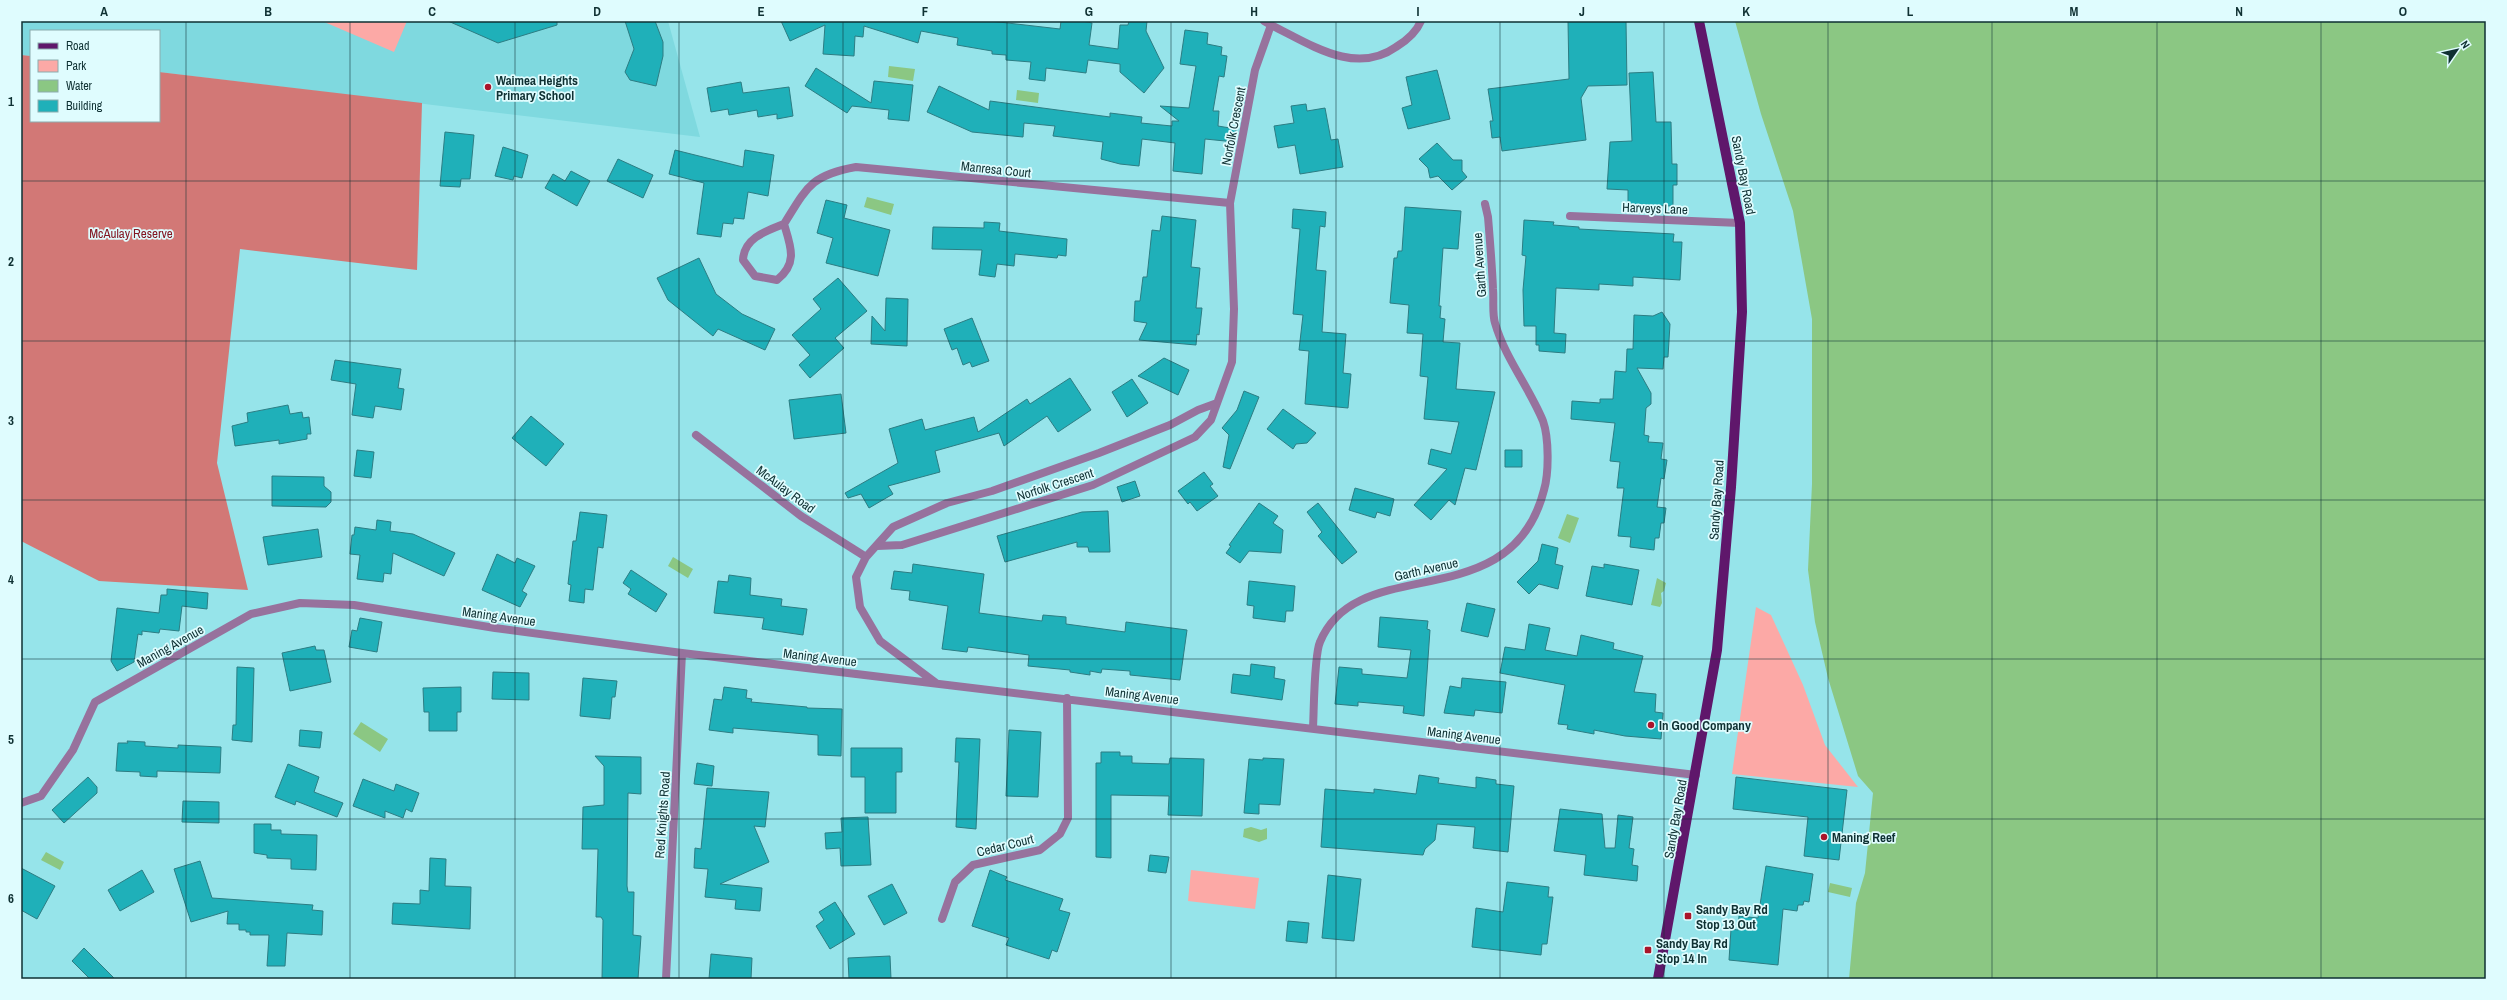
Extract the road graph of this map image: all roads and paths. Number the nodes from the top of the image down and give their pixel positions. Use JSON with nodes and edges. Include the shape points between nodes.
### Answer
{"nodes":[{"id":1,"x":1421,"y":21,"type":"edge"},
{"id":2,"x":1699,"y":21,"type":"edge"},
{"id":3,"x":1267,"y":23,"type":"edge"},
{"id":4,"x":1230,"y":203,"type":"junction"},
{"id":5,"x":1485,"y":204,"type":"dead end"},
{"id":6,"x":1570,"y":216,"type":"dead end"},
{"id":7,"x":1740,"y":223,"type":"junction"},
{"id":8,"x":784,"y":224,"type":"junction"},
{"id":9,"x":1217,"y":403,"type":"junction"},
{"id":10,"x":696,"y":435,"type":"dead end"},
{"id":11,"x":877,"y":546,"type":"junction"},
{"id":12,"x":866,"y":556,"type":"junction"},
{"id":13,"x":682,"y":653,"type":"junction"},
{"id":14,"x":936,"y":683,"type":"junction"},
{"id":15,"x":1067,"y":698,"type":"junction"},
{"id":16,"x":1313,"y":728,"type":"junction"},
{"id":17,"x":1696,"y":775,"type":"junction"},
{"id":18,"x":21,"y":803,"type":"edge"},
{"id":19,"x":942,"y":918,"type":"dead end"},
{"id":20,"x":666,"y":979,"type":"edge"},
{"id":21,"x":1658,"y":979,"type":"edge"}],
"edges":[{"from":1,"to":3,"type":"street","name":"Norfolk Crescent","via":[[1407,40],[1385,55],[1360,60],[1335,56]]},
{"from":2,"to":7,"type":"main road","name":"Sandy Bay Road"},
{"from":3,"to":4,"type":"street","name":"Norfolk Crescent","via":[[1255,70]]},
{"from":4,"to":8,"type":"street","name":"Manresa Court","via":[[856,167],[830,172],[805,189]]},
{"from":4,"to":9,"type":"street","name":"Norfolk Crescent","via":[[1234,309],[1232,362]]},
{"from":5,"to":16,"type":"street","name":"Garth Avenue","via":[[1495,322],[1508,355],[1543,422],[1548,462],[1544,490],[1532,522],[1514,545],[1488,564],[1453,577],[1390,589],[1352,604],[1330,623],[1319,643]]},
{"from":6,"to":7,"type":"street","name":"Harveys Lane"},
{"from":7,"to":17,"type":"main road","name":"Sandy Bay Road","via":[[1742,312],[1730,495],[1717,650]]},
{"from":8,"to":8,"type":"street","via":[[790,242],[792,263],[777,280],[755,276],[743,260],[743,252],[748,243]]},
{"from":9,"to":11,"type":"street","name":"Norfolk Crescent","via":[[1099,453],[915,516],[894,528]]},
{"from":9,"to":11,"type":"street","name":"Norfolk Crescent","via":[[1211,420],[1195,437],[1093,485],[902,545]]},
{"from":10,"to":12,"type":"street","name":"McAulay Road","via":[[801,516]]},
{"from":11,"to":12,"type":"street","name":"Norfolk Crescent"},
{"from":12,"to":14,"type":"street","name":"Norfolk Crescent","via":[[856,577],[860,607],[880,641]]},
{"from":13,"to":14,"type":"street","name":"Maning Avenue"},
{"from":13,"to":18,"type":"street","name":"Maning Avenue","via":[[495,628],[354,604],[300,603],[251,614],[95,702],[73,750],[41,796]]},
{"from":13,"to":20,"type":"street","name":"Red Knights Road"},
{"from":14,"to":15,"type":"street","name":"Maning Avenue"},
{"from":15,"to":16,"type":"street","name":"Maning Avenue"},
{"from":15,"to":19,"type":"street","name":"Cedar Court","via":[[1068,818],[1060,834],[1040,850],[973,865],[955,882]]},
{"from":16,"to":17,"type":"street","name":"Maning Avenue"},
{"from":17,"to":21,"type":"main road","name":"Sandy Bay Road"}]}
